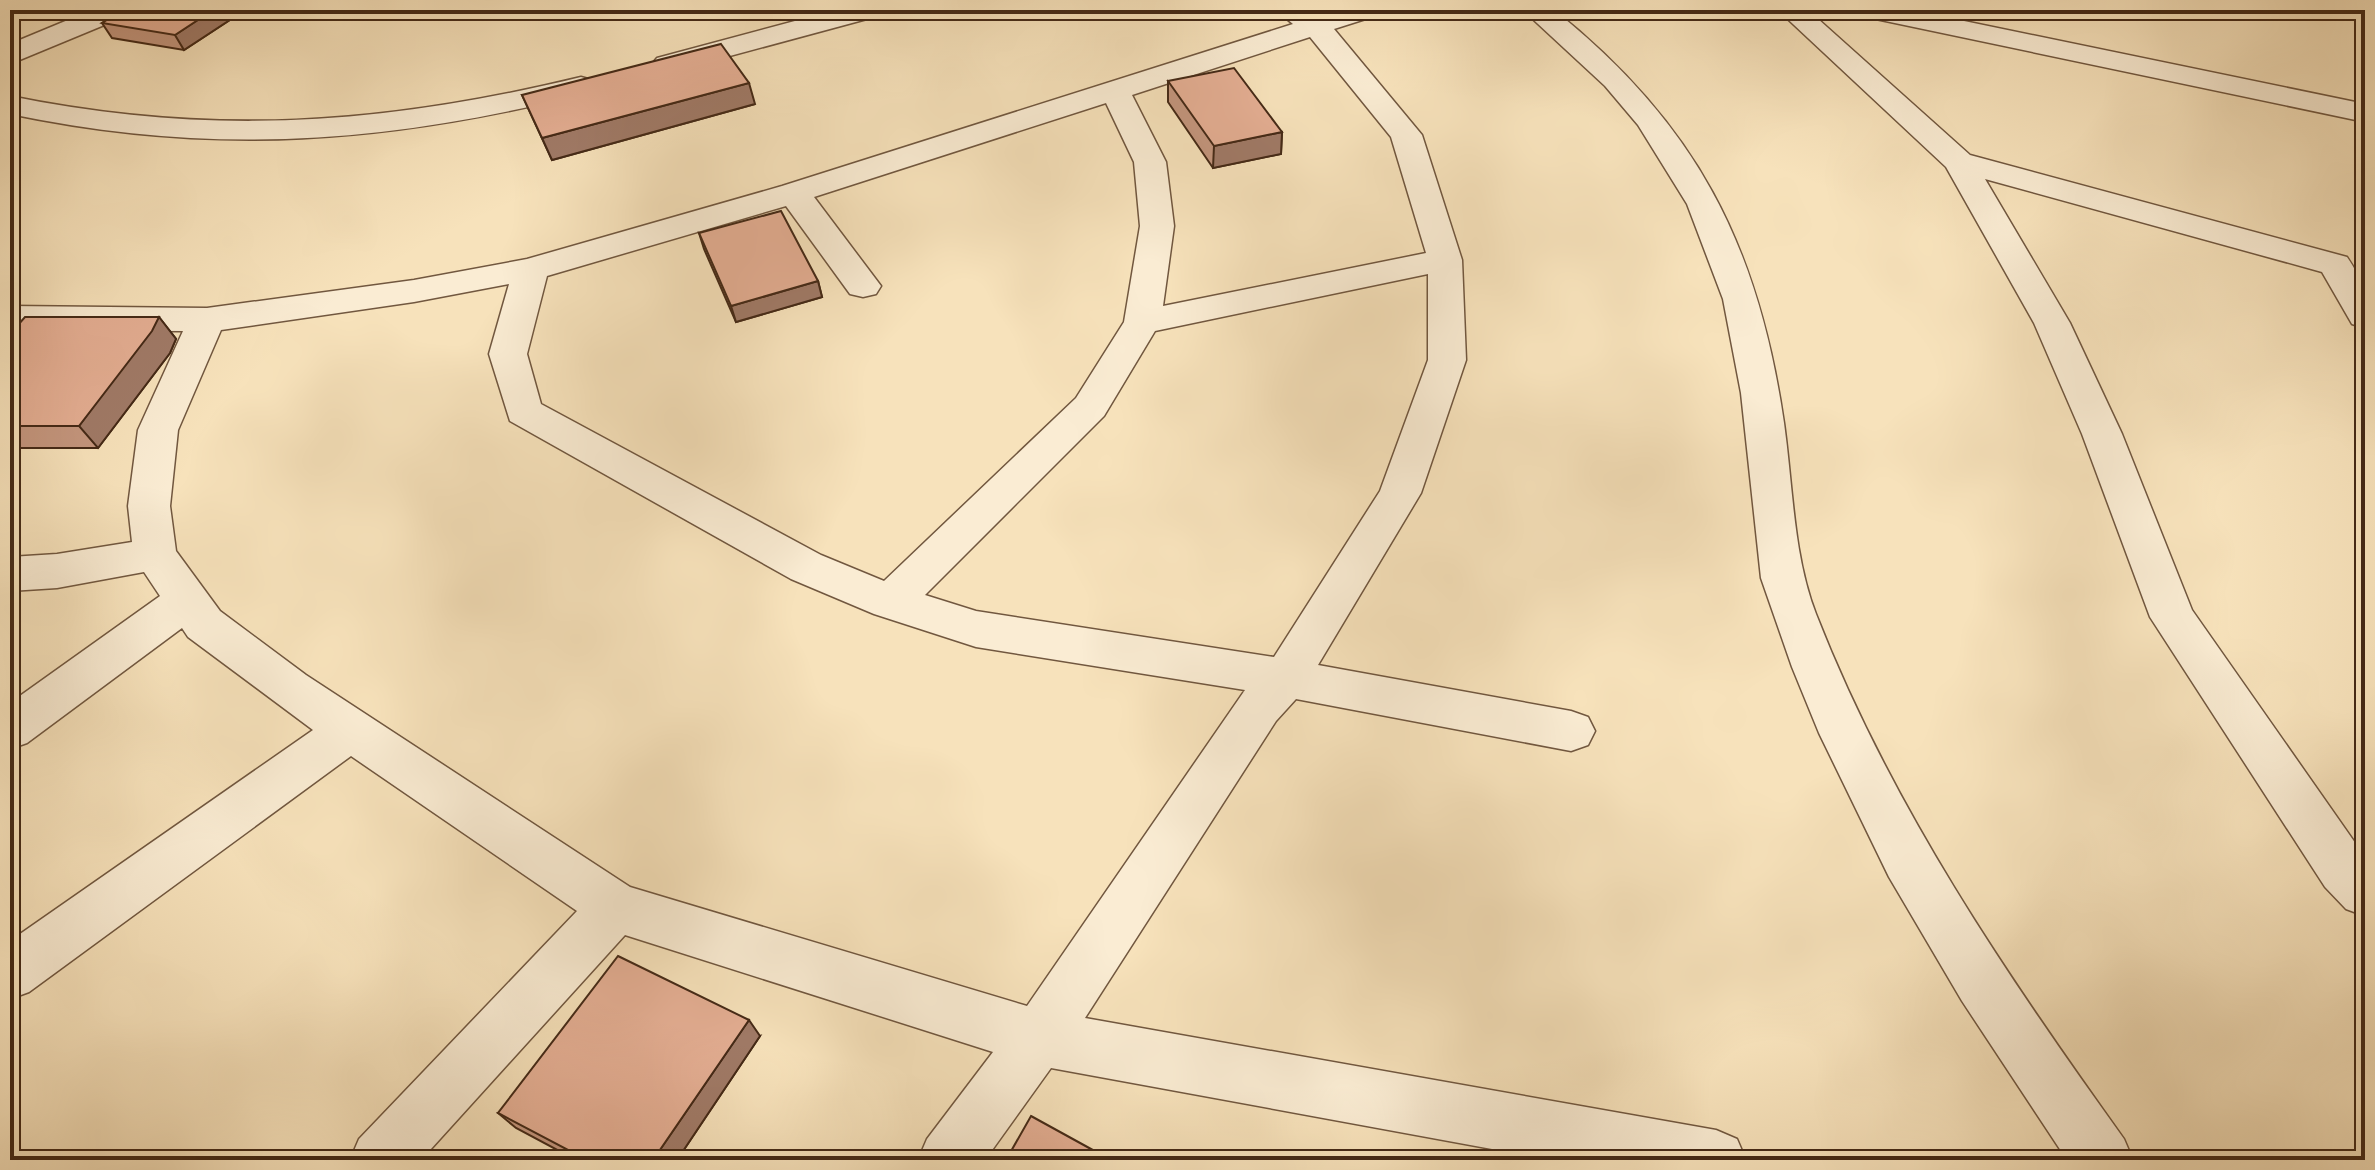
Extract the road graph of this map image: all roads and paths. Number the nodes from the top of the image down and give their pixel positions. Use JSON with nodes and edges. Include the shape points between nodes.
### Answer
{"nodes":[{"id":1,"x":116,"y":10,"type":"edge"},
{"id":2,"x":868,"y":10,"type":"edge"},
{"id":3,"x":1365,"y":10,"type":"edge"},
{"id":4,"x":1537,"y":10,"type":"edge"},
{"id":5,"x":1792,"y":10,"type":"edge"},
{"id":6,"x":1871,"y":10,"type":"edge"},
{"id":7,"x":1303,"y":18,"type":"edge"},
{"id":8,"x":10,"y":55,"type":"edge"},
{"id":9,"x":642,"y":70,"type":"edge"},
{"id":10,"x":612,"y":78,"type":"edge"},
{"id":11,"x":1116,"y":93,"type":"junction"},
{"id":12,"x":10,"y":105,"type":"edge"},
{"id":13,"x":2365,"y":113,"type":"edge"},
{"id":14,"x":1959,"y":162,"type":"junction"},
{"id":15,"x":794,"y":193,"type":"junction"},
{"id":16,"x":1445,"y":260,"type":"junction"},
{"id":17,"x":531,"y":269,"type":"junction"},
{"id":18,"x":863,"y":286,"type":"dead end"},
{"id":19,"x":2365,"y":316,"type":"edge"},
{"id":20,"x":10,"y":318,"type":"edge"},
{"id":21,"x":207,"y":320,"type":"junction"},
{"id":22,"x":1142,"y":322,"type":"junction"},
{"id":23,"x":155,"y":554,"type":"junction"},
{"id":24,"x":10,"y":574,"type":"edge"},
{"id":25,"x":187,"y":600,"type":"junction"},
{"id":26,"x":890,"y":602,"type":"junction"},
{"id":27,"x":1286,"y":678,"type":"junction"},
{"id":28,"x":10,"y":729,"type":"edge"},
{"id":29,"x":350,"y":730,"type":"junction"},
{"id":30,"x":1571,"y":731,"type":"dead end"},
{"id":31,"x":2365,"y":892,"type":"edge"},
{"id":32,"x":616,"y":907,"type":"junction"},
{"id":33,"x":10,"y":973,"type":"edge"},
{"id":34,"x":1039,"y":1038,"type":"junction"},
{"id":35,"x":380,"y":1160,"type":"edge"},
{"id":36,"x":948,"y":1160,"type":"edge"},
{"id":37,"x":1716,"y":1160,"type":"edge"},
{"id":38,"x":2103,"y":1160,"type":"edge"}],
"edges":[{"from":1,"to":8,"type":"street"},
{"from":2,"to":9,"type":"street"},
{"from":3,"to":7,"type":"street"},
{"from":4,"to":38,"type":"street","via":[[1611,75],[1658,129],[1704,198],[1734,267],[1753,351],[1785,586],[1836,719],[1915,878]]},
{"from":5,"to":14,"type":"street"},
{"from":6,"to":13,"type":"street"},
{"from":7,"to":11,"type":"street"},
{"from":7,"to":16,"type":"street","via":[[1406,135]]},
{"from":10,"to":12,"type":"street","via":[[418,120],[307,131],[207,133]]},
{"from":11,"to":15,"type":"street"},
{"from":11,"to":22,"type":"street","via":[[1150,162],[1157,226]]},
{"from":14,"to":19,"type":"street","via":[[2335,265]]},
{"from":14,"to":31,"type":"street","via":[[2052,323],[2102,434],[2172,617],[2343,870]]},
{"from":15,"to":17,"type":"street"},
{"from":15,"to":18,"type":"street"},
{"from":16,"to":22,"type":"street"},
{"from":16,"to":27,"type":"street","via":[[1447,360],[1400,493]]},
{"from":17,"to":21,"type":"street"},
{"from":17,"to":26,"type":"street","via":[[508,354],[524,412],[806,567]]},
{"from":20,"to":21,"type":"street"},
{"from":21,"to":23,"type":"street","via":[[158,430],[149,506]]},
{"from":22,"to":26,"type":"street","via":[[1090,407]]},
{"from":23,"to":24,"type":"street"},
{"from":23,"to":25,"type":"street"},
{"from":25,"to":28,"type":"street"},
{"from":25,"to":29,"type":"street","via":[[204,624]]},
{"from":26,"to":27,"type":"street","via":[[976,629]]},
{"from":27,"to":30,"type":"street"},
{"from":27,"to":34,"type":"street","via":[[1259,707]]},
{"from":29,"to":32,"type":"street"},
{"from":29,"to":33,"type":"street"},
{"from":32,"to":34,"type":"street"},
{"from":32,"to":35,"type":"street"},
{"from":34,"to":36,"type":"street"},
{"from":34,"to":37,"type":"street"}]}
